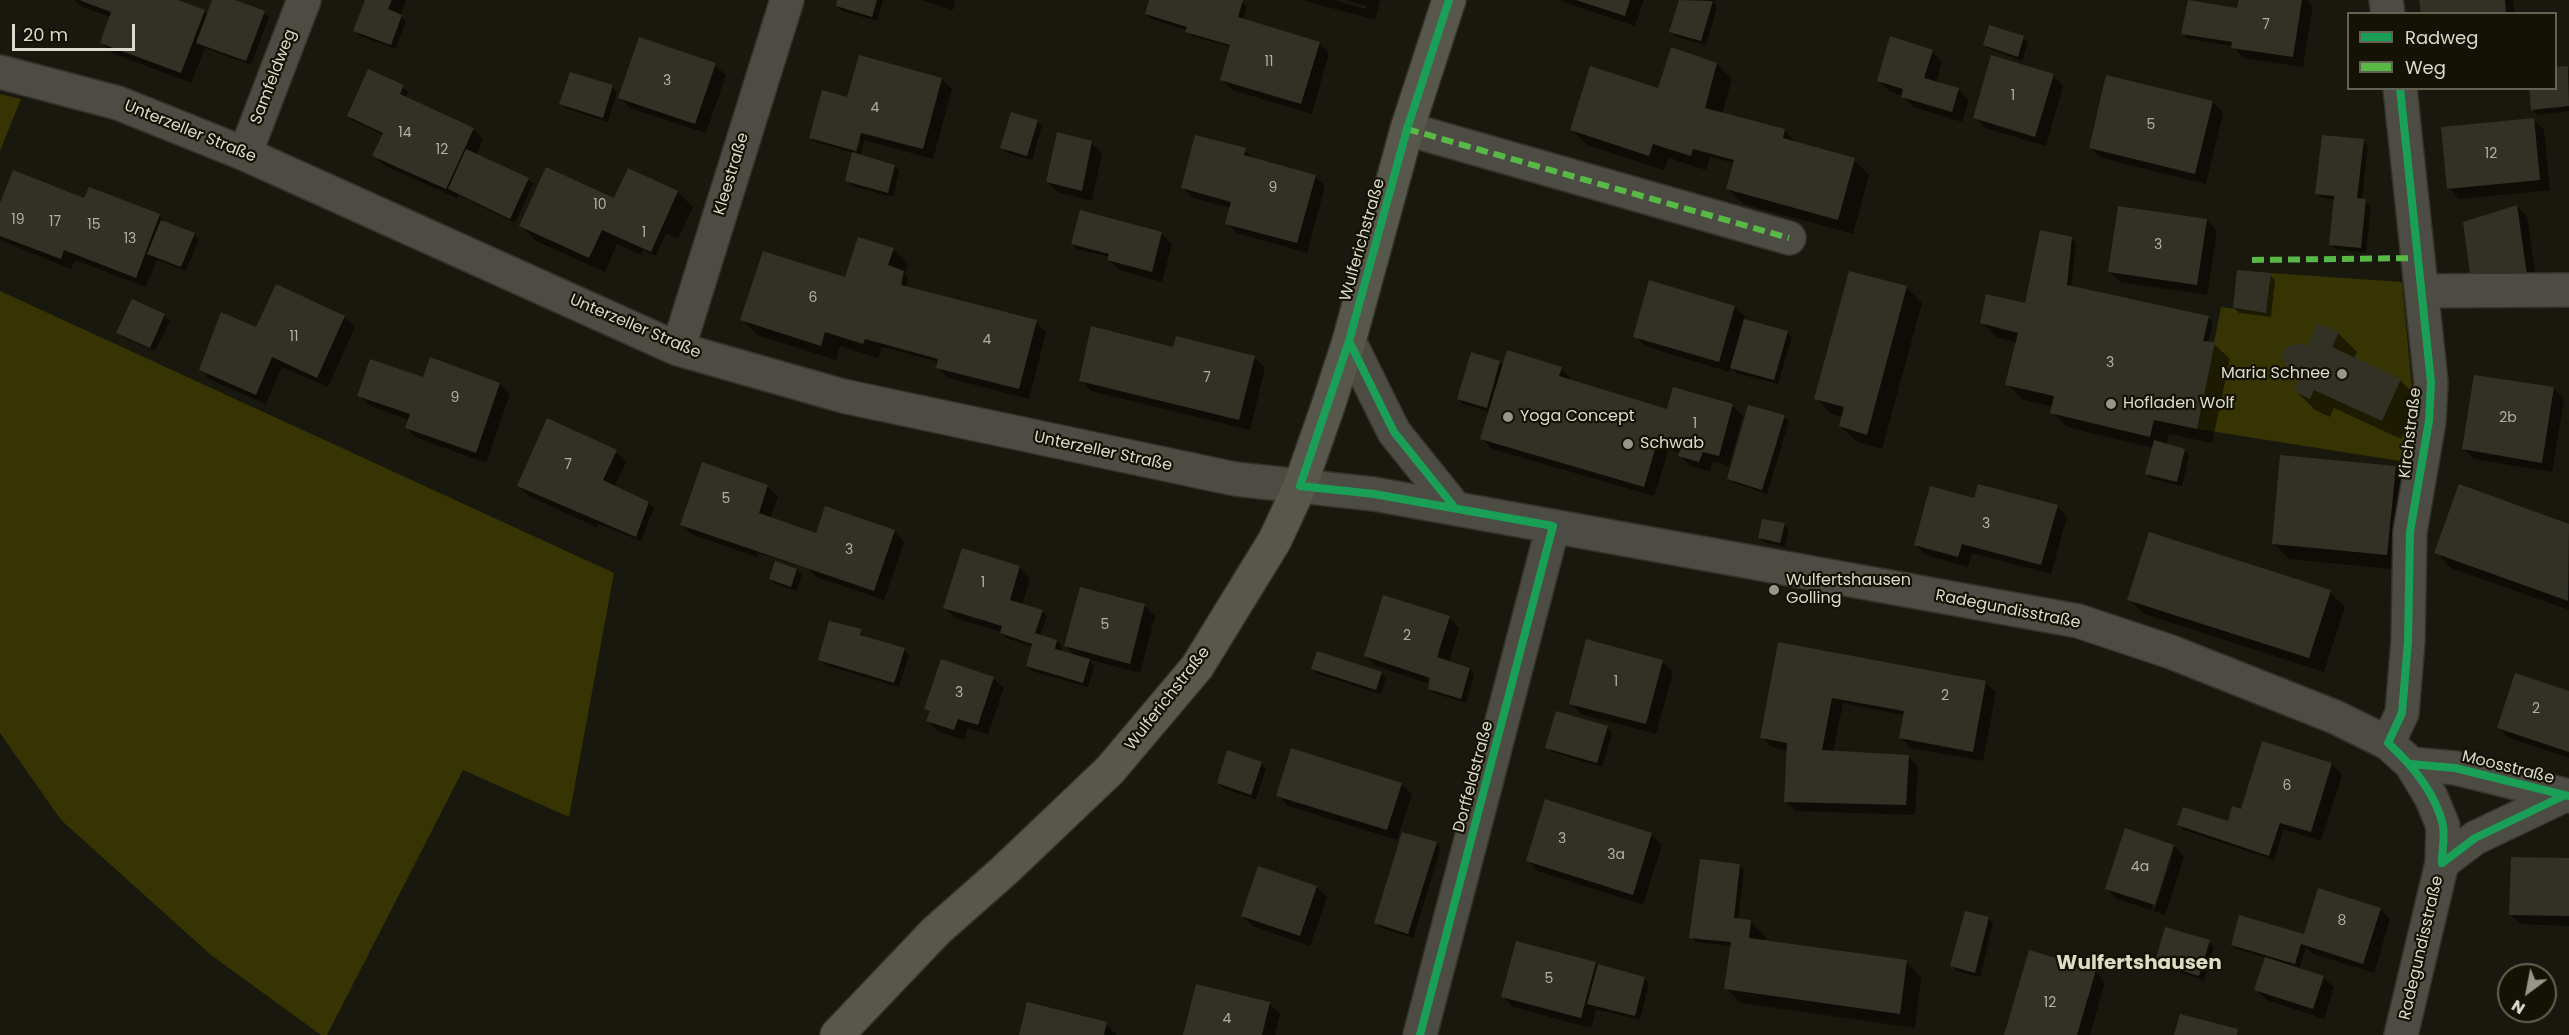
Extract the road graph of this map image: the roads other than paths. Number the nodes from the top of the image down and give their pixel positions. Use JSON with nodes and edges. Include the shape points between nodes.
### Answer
{"nodes":[{"id":1,"x":304,"y":0,"type":"edge"},
{"id":2,"x":787,"y":0,"type":"edge"},
{"id":3,"x":1449,"y":0,"type":"edge"},
{"id":4,"x":0,"y":72,"type":"edge"},
{"id":5,"x":2400,"y":90,"type":"edge"},
{"id":6,"x":1407,"y":129,"type":"junction"},
{"id":7,"x":245,"y":154,"type":"junction"},
{"id":8,"x":1789,"y":238,"type":"dead end"},
{"id":9,"x":2569,"y":290,"type":"edge"},
{"id":10,"x":2422,"y":291,"type":"junction"},
{"id":11,"x":1349,"y":340,"type":"junction"},
{"id":12,"x":678,"y":349,"type":"junction"},
{"id":13,"x":1300,"y":486,"type":"junction"},
{"id":14,"x":1455,"y":508,"type":"junction"},
{"id":15,"x":1553,"y":525,"type":"junction"},
{"id":16,"x":2399,"y":753,"type":"junction"},
{"id":17,"x":2566,"y":796,"type":"edge"},
{"id":18,"x":2442,"y":863,"type":"junction"},
{"id":19,"x":837,"y":1035,"type":"edge"},
{"id":20,"x":1420,"y":1035,"type":"edge"},
{"id":21,"x":2401,"y":1035,"type":"edge"}],
"edges":[{"from":1,"to":7,"type":"street","name":"Samfeldweg"},
{"from":2,"to":12,"type":"street","name":"Kleestraße"},
{"from":3,"to":6,"type":"main road","name":"Wulferichstraße"},
{"from":4,"to":7,"type":"street","name":"Unterzeller Straße","via":[[118,103]]},
{"from":5,"to":10,"type":"street","name":"Kirchstraße"},
{"from":6,"to":8,"type":"street"},
{"from":6,"to":11,"type":"main road","name":"Wulferichstraße"},
{"from":7,"to":12,"type":"street","name":"Unterzeller Straße"},
{"from":9,"to":10,"type":"street"},
{"from":10,"to":16,"type":"street","name":"Kirchstraße","via":[[2431,381],[2429,421],[2410,532],[2408,641]]},
{"from":11,"to":13,"type":"main road","name":"Wulferichstraße"},
{"from":11,"to":14,"type":"street","via":[[1394,432]]},
{"from":12,"to":13,"type":"street","name":"Unterzeller Straße","via":[[865,401],[1206,474]]},
{"from":13,"to":14,"type":"street","name":"Radegundisstraße"},
{"from":13,"to":19,"type":"main road","name":"Wulferichstraße","via":[[1278,534],[1197,667],[1156,717],[1110,770],[936,931]]},
{"from":14,"to":15,"type":"street","name":"Radegundisstraße"},
{"from":15,"to":16,"type":"street","name":"Radegundisstraße","via":[[2078,621],[2171,652],[2335,717]]},
{"from":15,"to":20,"type":"street","name":"Dorffeldstraße"},
{"from":16,"to":17,"type":"street","name":"Moosstraße"},
{"from":16,"to":18,"type":"street","name":"Radegundisstraße","via":[[2431,797],[2443,826]]},
{"from":17,"to":18,"type":"street","name":"Moosstraße","via":[[2475,838]]},
{"from":18,"to":21,"type":"street","name":"Radegundisstraße"}]}
